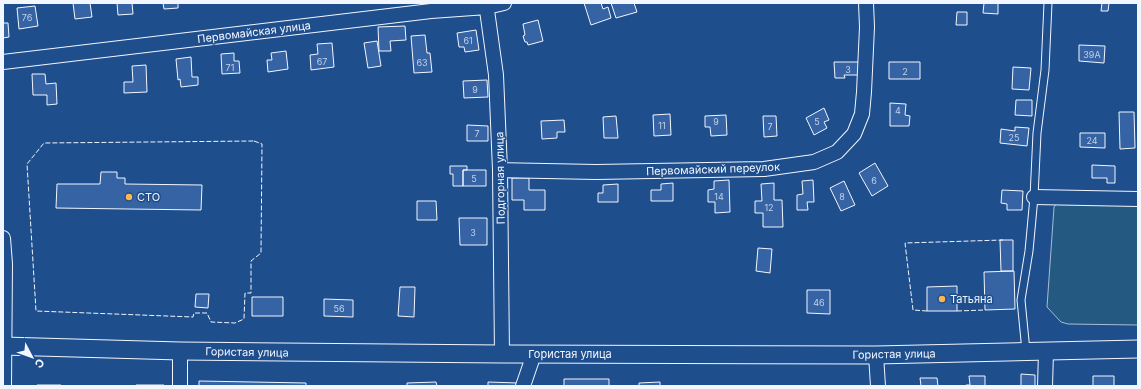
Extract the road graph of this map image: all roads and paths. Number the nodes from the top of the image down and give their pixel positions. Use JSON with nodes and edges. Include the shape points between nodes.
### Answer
{"nodes":[{"id":1,"x":504,"y":3,"type":"edge"},
{"id":2,"x":866,"y":3,"type":"edge"},
{"id":3,"x":1048,"y":3,"type":"edge"},
{"id":4,"x":486,"y":5,"type":"edge"},
{"id":5,"x":3,"y":62,"type":"edge"},
{"id":6,"x":500,"y":170,"type":"junction"},
{"id":7,"x":1034,"y":197,"type":"junction"},
{"id":8,"x":1138,"y":199,"type":"edge"},
{"id":9,"x":3,"y":238,"type":"edge"},
{"id":10,"x":4,"y":346,"type":"edge"},
{"id":11,"x":1138,"y":349,"type":"edge"},
{"id":12,"x":180,"y":351,"type":"junction"},
{"id":13,"x":1026,"y":352,"type":"junction"},
{"id":14,"x":1046,"y":352,"type":"junction"},
{"id":15,"x":502,"y":354,"type":"junction"},
{"id":16,"x":534,"y":354,"type":"junction"},
{"id":17,"x":876,"y":355,"type":"junction"},
{"id":18,"x":4,"y":386,"type":"edge"},
{"id":19,"x":180,"y":386,"type":"edge"},
{"id":20,"x":523,"y":386,"type":"edge"},
{"id":21,"x":878,"y":386,"type":"edge"},
{"id":22,"x":1045,"y":386,"type":"edge"}],
"edges":[{"from":1,"to":4,"type":"street","name":"Первомайская улица"},
{"from":2,"to":6,"type":"street","name":"Первомайский переулок","via":[[862,114],[854,134],[837,152],[814,162],[764,169],[596,172]]},
{"from":3,"to":7,"type":"lane"},
{"from":4,"to":5,"type":"street","name":"Первомайская улица"},
{"from":4,"to":6,"type":"street","name":"Подгорная улица","via":[[496,75]]},
{"from":6,"to":15,"type":"street","name":"Подгорная улица"},
{"from":7,"to":8,"type":"street"},
{"from":7,"to":13,"type":"lane","via":[[1021,300]]},
{"from":9,"to":10,"type":"street"},
{"from":10,"to":12,"type":"street","name":"Гористая улица"},
{"from":10,"to":18,"type":"street"},
{"from":11,"to":14,"type":"street","name":"Гористая улица"},
{"from":12,"to":15,"type":"street","name":"Гористая улица"},
{"from":12,"to":19,"type":"street"},
{"from":13,"to":14,"type":"street","name":"Гористая улица"},
{"from":13,"to":17,"type":"street","name":"Гористая улица"},
{"from":14,"to":22,"type":"street"},
{"from":15,"to":16,"type":"street","name":"Гористая улица"},
{"from":16,"to":17,"type":"street","name":"Гористая улица"},
{"from":16,"to":20,"type":"street"},
{"from":17,"to":21,"type":"street"}]}
